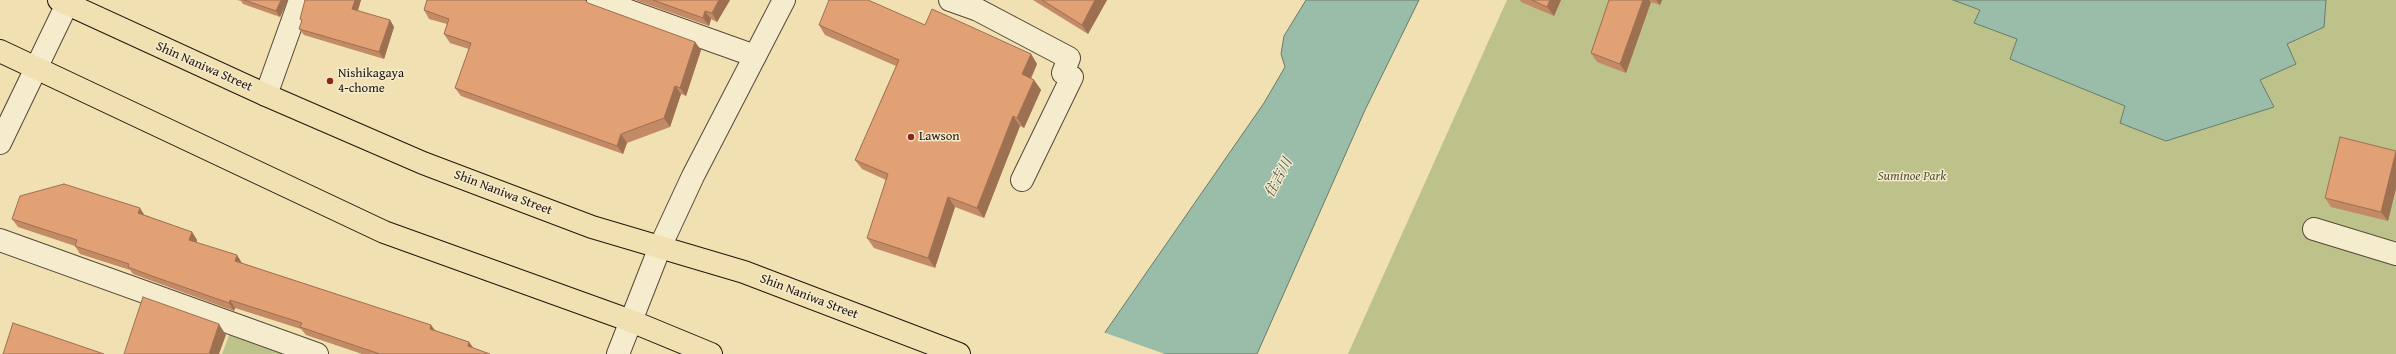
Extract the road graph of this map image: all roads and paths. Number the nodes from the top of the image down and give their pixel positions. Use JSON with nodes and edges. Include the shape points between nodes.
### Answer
{"nodes":[{"id":1,"x":300,"y":0,"type":"edge"},
{"id":2,"x":598,"y":0,"type":"edge"},
{"id":3,"x":784,"y":0,"type":"edge"},
{"id":4,"x":950,"y":0,"type":"edge"},
{"id":5,"x":65,"y":1,"type":"edge"},
{"id":6,"x":0,"y":51,"type":"edge"},
{"id":7,"x":755,"y":56,"type":"junction"},
{"id":8,"x":35,"y":69,"type":"junction"},
{"id":9,"x":266,"y":95,"type":"junction"},
{"id":10,"x":0,"y":144,"type":"edge"},
{"id":11,"x":1022,"y":180,"type":"dead end"},
{"id":12,"x":2314,"y":229,"type":"dead end"},
{"id":13,"x":0,"y":240,"type":"edge"},
{"id":14,"x":660,"y":247,"type":"junction"},
{"id":15,"x":2396,"y":254,"type":"edge"},
{"id":16,"x":630,"y":321,"type":"junction"},
{"id":17,"x":317,"y":354,"type":"edge"},
{"id":18,"x":618,"y":354,"type":"edge"},
{"id":19,"x":711,"y":354,"type":"edge"},
{"id":20,"x":959,"y":354,"type":"edge"}],
"edges":[{"from":1,"to":9,"type":"street"},
{"from":2,"to":7,"type":"street"},
{"from":3,"to":7,"type":"street"},
{"from":4,"to":11,"type":"street","via":[[978,10],[1069,58],[1063,72],[1072,77]]},
{"from":5,"to":8,"type":"street"},
{"from":5,"to":9,"type":"main road","name":"Shin Naniwa Street"},
{"from":6,"to":8,"type":"main road"},
{"from":7,"to":14,"type":"street","via":[[693,176]]},
{"from":8,"to":10,"type":"street"},
{"from":8,"to":16,"type":"main road","via":[[384,232]]},
{"from":9,"to":14,"type":"main road","name":"Shin Naniwa Street","via":[[423,163],[592,227]]},
{"from":12,"to":15,"type":"street"},
{"from":13,"to":17,"type":"street"},
{"from":14,"to":16,"type":"street"},
{"from":14,"to":20,"type":"main road","name":"Shin Naniwa Street","via":[[744,272]]},
{"from":16,"to":18,"type":"street"},
{"from":16,"to":19,"type":"main road"}]}
